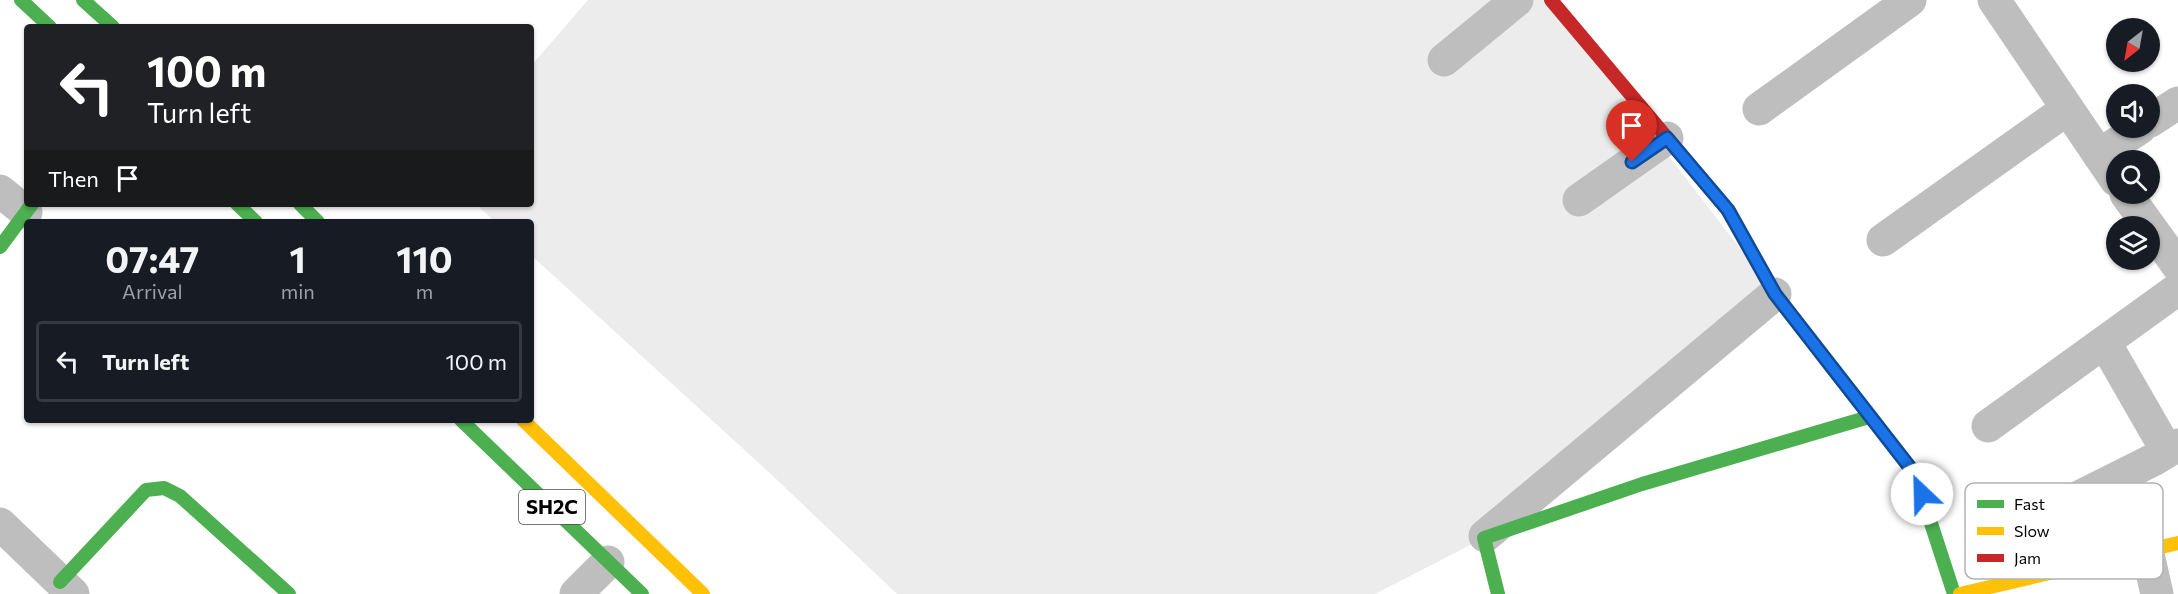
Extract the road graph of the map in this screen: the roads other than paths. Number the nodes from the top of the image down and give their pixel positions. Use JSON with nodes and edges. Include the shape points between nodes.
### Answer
{"nodes":[{"id":1,"x":21,"y":0,"type":"edge"},
{"id":2,"x":83,"y":0,"type":"edge"},
{"id":3,"x":1517,"y":0,"type":"edge"},
{"id":4,"x":1551,"y":0,"type":"edge"},
{"id":5,"x":1910,"y":0,"type":"edge"},
{"id":6,"x":1994,"y":0,"type":"edge"},
{"id":7,"x":47,"y":24,"type":"edge"},
{"id":8,"x":111,"y":24,"type":"edge"},
{"id":9,"x":1444,"y":60,"type":"dead end"},
{"id":10,"x":2178,"y":103,"type":"edge"},
{"id":11,"x":1759,"y":109,"type":"dead end"},
{"id":12,"x":2067,"y":109,"type":"junction"},
{"id":13,"x":2160,"y":115,"type":"edge"},
{"id":14,"x":1667,"y":138,"type":"junction"},
{"id":15,"x":2132,"y":138,"type":"edge"},
{"id":16,"x":2122,"y":150,"type":"edge"},
{"id":17,"x":2106,"y":164,"type":"edge"},
{"id":18,"x":0,"y":191,"type":"edge"},
{"id":19,"x":1579,"y":200,"type":"dead end"},
{"id":20,"x":2133,"y":204,"type":"edge"},
{"id":21,"x":24,"y":205,"type":"edge"},
{"id":22,"x":240,"y":207,"type":"edge"},
{"id":23,"x":303,"y":207,"type":"edge"},
{"id":24,"x":29,"y":208,"type":"edge"},
{"id":25,"x":253,"y":219,"type":"edge"},
{"id":26,"x":315,"y":219,"type":"edge"},
{"id":27,"x":1883,"y":240,"type":"dead end"},
{"id":28,"x":0,"y":247,"type":"edge"},
{"id":29,"x":2178,"y":266,"type":"edge"},
{"id":30,"x":2178,"y":289,"type":"edge"},
{"id":31,"x":1775,"y":294,"type":"junction"},
{"id":32,"x":2105,"y":343,"type":"junction"},
{"id":33,"x":1869,"y":417,"type":"junction"},
{"id":34,"x":464,"y":423,"type":"edge"},
{"id":35,"x":526,"y":423,"type":"edge"},
{"id":36,"x":1988,"y":426,"type":"dead end"},
{"id":37,"x":2173,"y":448,"type":"edge"},
{"id":38,"x":2105,"y":483,"type":"edge"},
{"id":39,"x":0,"y":524,"type":"edge"},
{"id":40,"x":1484,"y":538,"type":"junction"},
{"id":41,"x":608,"y":562,"type":"junction"},
{"id":42,"x":2023,"y":579,"type":"edge"},
{"id":43,"x":2159,"y":579,"type":"edge"},
{"id":44,"x":67,"y":588,"type":"edge"},
{"id":45,"x":289,"y":594,"type":"edge"},
{"id":46,"x":576,"y":594,"type":"edge"},
{"id":47,"x":642,"y":594,"type":"edge"},
{"id":48,"x":703,"y":594,"type":"edge"},
{"id":49,"x":1498,"y":594,"type":"edge"},
{"id":50,"x":1954,"y":594,"type":"edge"},
{"id":51,"x":1960,"y":594,"type":"edge"},
{"id":52,"x":2157,"y":594,"type":"edge"}],
"edges":[{"from":1,"to":7,"type":"street"},
{"from":2,"to":8,"type":"street"},
{"from":3,"to":9,"type":"street"},
{"from":4,"to":14,"type":"street"},
{"from":5,"to":11,"type":"street"},
{"from":6,"to":12,"type":"street"},
{"from":10,"to":13,"type":"street"},
{"from":12,"to":17,"type":"street"},
{"from":12,"to":27,"type":"street"},
{"from":14,"to":19,"type":"street"},
{"from":14,"to":31,"type":"street","via":[[1728,210]]},
{"from":15,"to":16,"type":"street"},
{"from":18,"to":21,"type":"street"},
{"from":20,"to":29,"type":"street"},
{"from":22,"to":25,"type":"street"},
{"from":23,"to":26,"type":"street"},
{"from":24,"to":28,"type":"street"},
{"from":30,"to":32,"type":"street"},
{"from":31,"to":33,"type":"street"},
{"from":31,"to":40,"type":"street"},
{"from":32,"to":36,"type":"street"},
{"from":32,"to":37,"type":"street"},
{"from":33,"to":40,"type":"street","via":[[1642,484]]},
{"from":33,"to":50,"type":"street","via":[[1915,474]]},
{"from":34,"to":41,"type":"street","number":"SH2C"},
{"from":35,"to":48,"type":"street","number":"SH2C"},
{"from":37,"to":38,"type":"street"},
{"from":39,"to":44,"type":"street"},
{"from":40,"to":49,"type":"street"},
{"from":41,"to":46,"type":"street"},
{"from":41,"to":47,"type":"street","number":"SH2C"},
{"from":42,"to":51,"type":"street"},
{"from":43,"to":52,"type":"street"},
{"from":44,"to":45,"type":"street","via":[[146,490],[164,488],[180,496]]}]}
